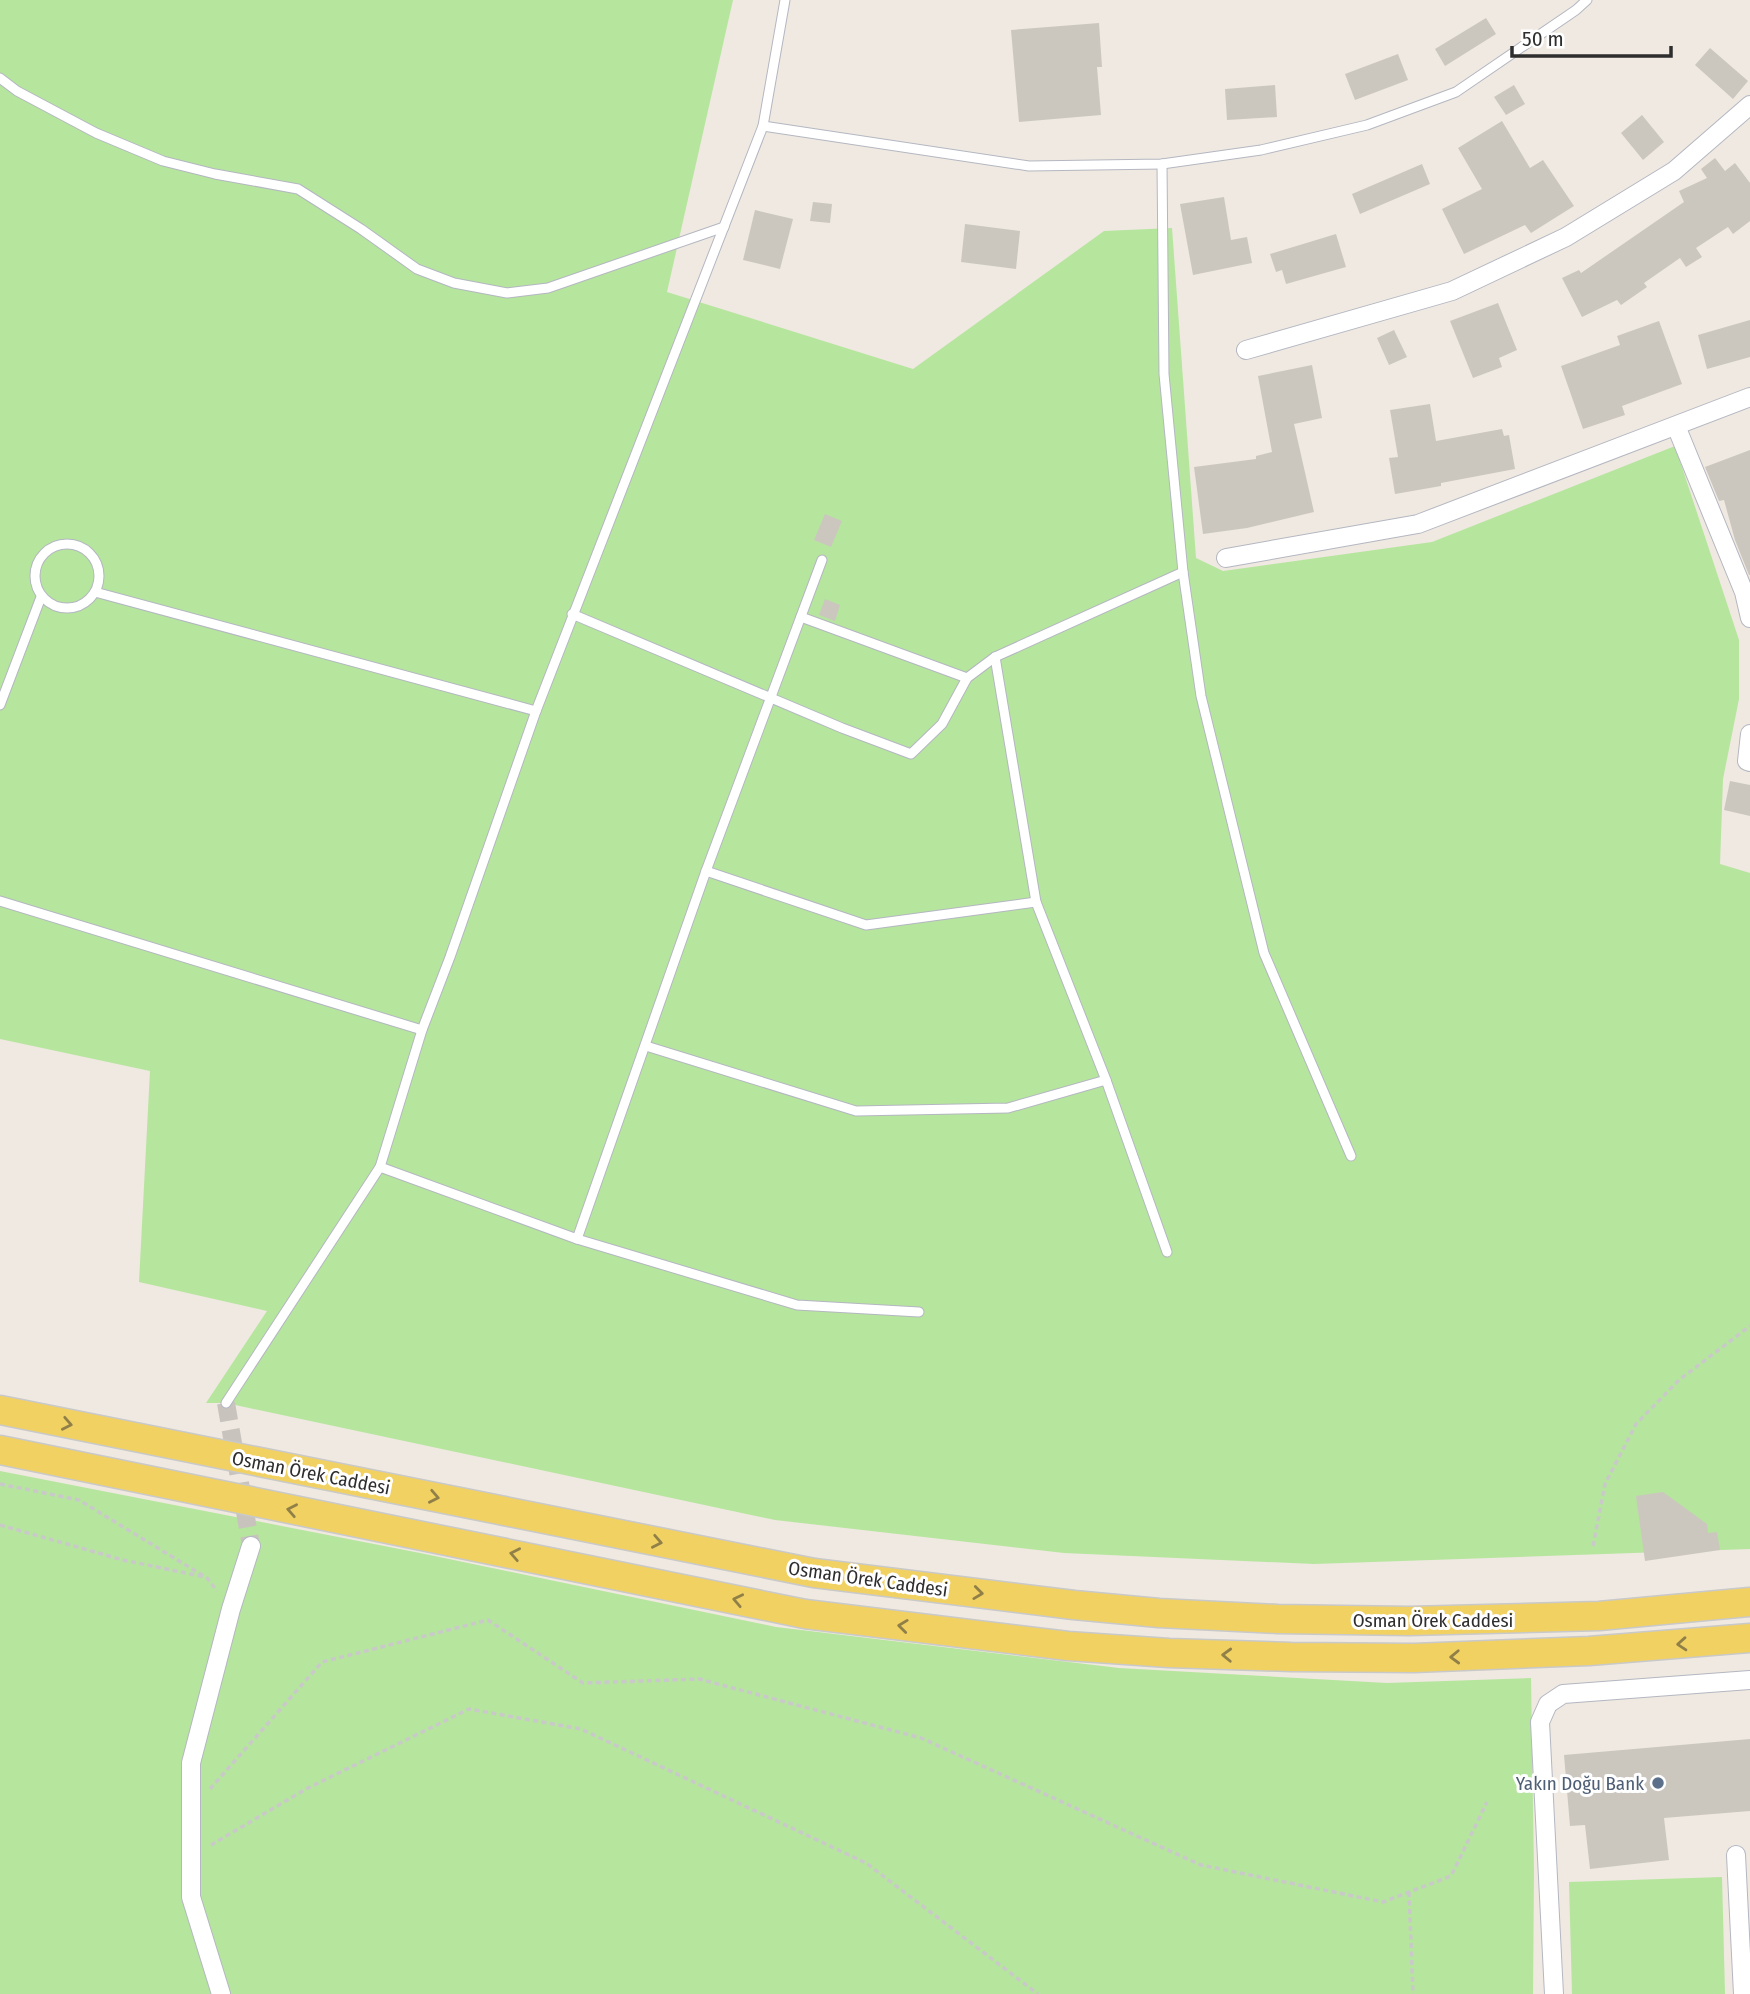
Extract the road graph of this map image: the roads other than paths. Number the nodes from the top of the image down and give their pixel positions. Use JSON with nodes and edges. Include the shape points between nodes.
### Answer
{"nodes":[{"id":1,"x":785,"y":0,"type":"edge"},
{"id":2,"x":1587,"y":0,"type":"edge"},
{"id":3,"x":0,"y":78,"type":"edge"},
{"id":4,"x":1750,"y":105,"type":"edge"},
{"id":5,"x":763,"y":126,"type":"junction"},
{"id":6,"x":1163,"y":164,"type":"junction"},
{"id":7,"x":724,"y":226,"type":"junction"},
{"id":8,"x":1246,"y":350,"type":"dead end"},
{"id":9,"x":1750,"y":397,"type":"edge"},
{"id":10,"x":1676,"y":425,"type":"junction"},
{"id":11,"x":1226,"y":558,"type":"dead end"},
{"id":12,"x":821,"y":560,"type":"dead end"},
{"id":13,"x":1183,"y":572,"type":"junction"},
{"id":14,"x":95,"y":592,"type":"junction"},
{"id":15,"x":41,"y":597,"type":"junction"},
{"id":16,"x":572,"y":614,"type":"junction"},
{"id":17,"x":801,"y":617,"type":"junction"},
{"id":18,"x":1750,"y":618,"type":"edge"},
{"id":19,"x":995,"y":657,"type":"junction"},
{"id":20,"x":967,"y":678,"type":"junction"},
{"id":21,"x":772,"y":697,"type":"junction"},
{"id":22,"x":0,"y":705,"type":"edge"},
{"id":23,"x":536,"y":711,"type":"junction"},
{"id":24,"x":1750,"y":734,"type":"edge"},
{"id":25,"x":1750,"y":762,"type":"edge"},
{"id":26,"x":706,"y":871,"type":"junction"},
{"id":27,"x":0,"y":901,"type":"edge"},
{"id":28,"x":1036,"y":902,"type":"junction"},
{"id":29,"x":422,"y":1030,"type":"junction"},
{"id":30,"x":646,"y":1046,"type":"junction"},
{"id":31,"x":1106,"y":1080,"type":"junction"},
{"id":32,"x":1351,"y":1156,"type":"dead end"},
{"id":33,"x":380,"y":1167,"type":"junction"},
{"id":34,"x":577,"y":1239,"type":"junction"},
{"id":35,"x":1167,"y":1252,"type":"dead end"},
{"id":36,"x":919,"y":1312,"type":"dead end"},
{"id":37,"x":226,"y":1403,"type":"tunnel mouth"},
{"id":38,"x":0,"y":1410,"type":"edge"},
{"id":39,"x":0,"y":1450,"type":"edge"},
{"id":40,"x":251,"y":1546,"type":"tunnel mouth"},
{"id":41,"x":1750,"y":1602,"type":"edge"},
{"id":42,"x":1750,"y":1638,"type":"edge"},
{"id":43,"x":1750,"y":1680,"type":"edge"},
{"id":44,"x":1736,"y":1855,"type":"dead end"},
{"id":45,"x":220,"y":1994,"type":"edge"},
{"id":46,"x":1554,"y":1994,"type":"edge"},
{"id":47,"x":1743,"y":1994,"type":"edge"}],
"edges":[{"from":1,"to":5,"type":"lane"},
{"from":2,"to":6,"type":"lane","via":[[1456,92],[1367,125],[1261,150]]},
{"from":3,"to":7,"type":"lane","via":[[96,133],[163,161],[298,189],[417,269],[454,284],[508,293],[548,288]]},
{"from":4,"to":8,"type":"street","via":[[1674,171],[1566,237],[1452,291]]},
{"from":5,"to":6,"type":"lane","via":[[1028,166]]},
{"from":5,"to":7,"type":"lane"},
{"from":6,"to":13,"type":"lane","via":[[1164,374]]},
{"from":7,"to":16,"type":"lane"},
{"from":9,"to":10,"type":"street"},
{"from":10,"to":11,"type":"street","via":[[1418,524]]},
{"from":10,"to":18,"type":"street","via":[[1744,592]]},
{"from":12,"to":17,"type":"lane"},
{"from":13,"to":19,"type":"lane"},
{"from":13,"to":32,"type":"lane","via":[[1201,696],[1264,953]]},
{"from":14,"to":15,"type":"lane","via":[[89,601],[69,609]]},
{"from":14,"to":15,"type":"lane","via":[[99,583],[96,561],[80,547],[59,545],[41,556],[36,566],[34,576]]},
{"from":14,"to":23,"type":"lane"},
{"from":15,"to":22,"type":"lane"},
{"from":16,"to":21,"type":"lane"},
{"from":16,"to":23,"type":"lane"},
{"from":17,"to":20,"type":"lane"},
{"from":17,"to":21,"type":"lane"},
{"from":19,"to":20,"type":"lane"},
{"from":19,"to":28,"type":"lane"},
{"from":20,"to":21,"type":"lane","via":[[942,724],[911,754]]},
{"from":21,"to":26,"type":"lane"},
{"from":23,"to":29,"type":"lane"},
{"from":24,"to":25,"type":"street"},
{"from":26,"to":28,"type":"lane","via":[[866,925]]},
{"from":26,"to":30,"type":"lane"},
{"from":27,"to":29,"type":"lane"},
{"from":28,"to":31,"type":"lane"},
{"from":29,"to":33,"type":"lane"},
{"from":30,"to":31,"type":"lane","via":[[856,1111],[1008,1108]]},
{"from":30,"to":34,"type":"lane"},
{"from":31,"to":35,"type":"lane"},
{"from":33,"to":34,"type":"lane"},
{"from":33,"to":37,"type":"lane"},
{"from":34,"to":36,"type":"lane","via":[[797,1305]]},
{"from":38,"to":41,"type":"main road","name":"Osman Örek Caddesi","one_way":true,"via":[[814,1573],[1074,1605],[1278,1619],[1409,1621],[1599,1616]]},
{"from":42,"to":39,"type":"main road","name":"Osman Örek Caddesi","one_way":true,"via":[[1415,1658],[1169,1653],[1068,1646],[805,1614]]},
{"from":40,"to":45,"type":"street","via":[[191,1763],[191,1897]]},
{"from":43,"to":46,"type":"street","via":[[1563,1694],[1548,1704],[1540,1723]]},
{"from":44,"to":47,"type":"street"}]}
